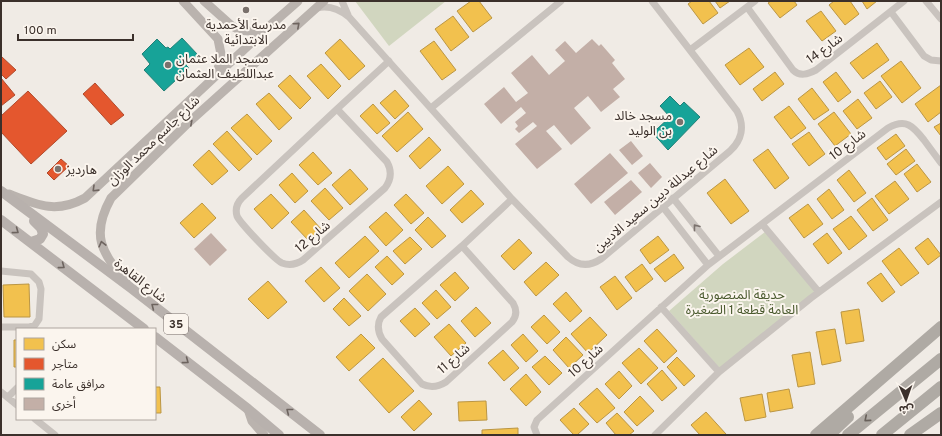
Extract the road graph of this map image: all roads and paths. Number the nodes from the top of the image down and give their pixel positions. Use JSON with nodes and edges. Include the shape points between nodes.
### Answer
{"nodes":[{"id":1,"x":183,"y":1,"type":"edge"},
{"id":2,"x":298,"y":1,"type":"edge"},
{"id":3,"x":324,"y":1,"type":"edge"},
{"id":4,"x":342,"y":1,"type":"edge"},
{"id":5,"x":561,"y":1,"type":"edge"},
{"id":6,"x":652,"y":1,"type":"edge"},
{"id":7,"x":755,"y":1,"type":"edge"},
{"id":8,"x":904,"y":1,"type":"edge"},
{"id":9,"x":926,"y":1,"type":"edge"},
{"id":10,"x":205,"y":2,"type":"edge"},
{"id":11,"x":747,"y":7,"type":"junction"},
{"id":12,"x":316,"y":8,"type":"junction"},
{"id":13,"x":891,"y":12,"type":"junction"},
{"id":14,"x":195,"y":14,"type":"junction"},
{"id":15,"x":349,"y":17,"type":"junction"},
{"id":16,"x":941,"y":19,"type":"edge"},
{"id":17,"x":266,"y":30,"type":"junction"},
{"id":18,"x":690,"y":50,"type":"junction"},
{"id":19,"x":388,"y":61,"type":"junction"},
{"id":20,"x":941,"y":61,"type":"edge"},
{"id":21,"x":217,"y":74,"type":"junction"},
{"id":22,"x":431,"y":108,"type":"junction"},
{"id":23,"x":337,"y":109,"type":"junction"},
{"id":24,"x":149,"y":137,"type":"junction"},
{"id":25,"x":160,"y":149,"type":"junction"},
{"id":26,"x":941,"y":163,"type":"edge"},
{"id":27,"x":2,"y":192,"type":"edge"},
{"id":28,"x":674,"y":198,"type":"junction"},
{"id":29,"x":512,"y":199,"type":"junction"},
{"id":30,"x":941,"y":202,"type":"edge"},
{"id":31,"x":663,"y":207,"type":"junction"},
{"id":32,"x":31,"y":213,"type":"junction"},
{"id":33,"x":1,"y":220,"type":"edge"},
{"id":34,"x":762,"y":224,"type":"junction"},
{"id":35,"x":31,"y":242,"type":"junction"},
{"id":36,"x":462,"y":246,"type":"junction"},
{"id":37,"x":719,"y":256,"type":"junction"},
{"id":38,"x":708,"y":265,"type":"junction"},
{"id":39,"x":1,"y":271,"type":"edge"},
{"id":40,"x":131,"y":288,"type":"junction"},
{"id":41,"x":818,"y":291,"type":"junction"},
{"id":42,"x":660,"y":307,"type":"junction"},
{"id":43,"x":1,"y":327,"type":"edge"},
{"id":44,"x":143,"y":328,"type":"edge"},
{"id":45,"x":938,"y":330,"type":"edge"},
{"id":46,"x":156,"y":338,"type":"edge"},
{"id":47,"x":941,"y":359,"type":"edge"},
{"id":48,"x":719,"y":372,"type":"junction"},
{"id":49,"x":941,"y":387,"type":"edge"},
{"id":50,"x":16,"y":389,"type":"edge"},
{"id":51,"x":1,"y":392,"type":"edge"},
{"id":52,"x":8,"y":397,"type":"junction"},
{"id":53,"x":16,"y":403,"type":"edge"},
{"id":54,"x":248,"y":409,"type":"junction"},
{"id":55,"x":941,"y":414,"type":"edge"},
{"id":56,"x":36,"y":420,"type":"edge"},
{"id":57,"x":55,"y":435,"type":"edge"},
{"id":58,"x":264,"y":435,"type":"edge"},
{"id":59,"x":279,"y":435,"type":"edge"},
{"id":60,"x":320,"y":435,"type":"edge"},
{"id":61,"x":537,"y":435,"type":"edge"},
{"id":62,"x":655,"y":435,"type":"edge"},
{"id":63,"x":816,"y":435,"type":"edge"},
{"id":64,"x":829,"y":435,"type":"edge"},
{"id":65,"x":848,"y":435,"type":"edge"},
{"id":66,"x":882,"y":435,"type":"edge"},
{"id":67,"x":910,"y":435,"type":"edge"},
{"id":68,"x":919,"y":435,"type":"edge"}],
"edges":[{"from":1,"to":14,"type":"street"},
{"from":2,"to":17,"type":"street","name":"شارع جاسم محمد الوزان"},
{"from":3,"to":12,"type":"street","name":"شارع جاسم محمد الوزان"},
{"from":4,"to":15,"type":"street","name":"شارع عبدللة ديين سعيد الاديين"},
{"from":5,"to":22,"type":"street"},
{"from":6,"to":18,"type":"street","name":"شارع عبدللة ديين سعيد الاديين"},
{"from":7,"to":11,"type":"street"},
{"from":8,"to":13,"type":"street","name":"شارع 14"},
{"from":9,"to":16,"type":"street"},
{"from":10,"to":14,"type":"street","via":[[208,9],[206,13],[200,16]]},
{"from":10,"to":17,"type":"street","via":[[237,29]]},
{"from":11,"to":13,"type":"street","name":"شارع 14","via":[[795,73],[803,75],[816,70]]},
{"from":11,"to":18,"type":"street"},
{"from":12,"to":15,"type":"street","name":"شارع عبدللة ديين سعيد الاديين","via":[[334,8]]},
{"from":25,"to":12,"type":"street","name":"شارع جاسم محمد الوزان","one_way":true},
{"from":13,"to":20,"type":"street","via":[[924,56]]},
{"from":14,"to":21,"type":"street","via":[[220,44],[221,59]]},
{"from":15,"to":19,"type":"street","name":"شارع عبدللة ديين سعيد الاديين"},
{"from":17,"to":21,"type":"street","name":"شارع جاسم محمد الوزان"},
{"from":18,"to":28,"type":"street","name":"شارع عبدللة ديين سعيد الاديين","via":[[737,111],[742,131],[735,146]]},
{"from":19,"to":22,"type":"street","name":"شارع عبدللة ديين سعيد الاديين"},
{"from":19,"to":23,"type":"street","name":"شارع 12"},
{"from":21,"to":24,"type":"street","name":"شارع جاسم محمد الوزان"},
{"from":22,"to":29,"type":"street","name":"شارع عبدللة ديين سعيد الاديين"},
{"from":23,"to":23,"type":"street","name":"شارع 12","via":[[242,198],[237,207],[236,213],[241,222],[280,263],[295,264],[303,260],[385,188],[390,180],[387,162]]},
{"from":24,"to":25,"type":"street","via":[[152,146]]},
{"from":24,"to":27,"type":"street","name":"شارع جاسم محمد الوزان","one_way":true,"via":[[91,193],[71,205],[56,208],[40,206]]},
{"from":40,"to":25,"type":"street","name":"شارع جاسم محمد الوزان","one_way":true,"via":[[104,252],[101,222],[111,198]]},
{"from":26,"to":34,"type":"street","name":"شارع 10","via":[[913,127],[906,123],[894,124]]},
{"from":27,"to":32,"type":"main road","name":"شارع القاهرة"},
{"from":28,"to":31,"type":"street","name":"شارع عبدللة ديين سعيد الاديين"},
{"from":37,"to":28,"type":"street","one_way":true},
{"from":29,"to":31,"type":"street","name":"شارع عبدللة ديين سعيد الاديين","via":[[568,257],[576,263],[584,264],[601,259]]},
{"from":29,"to":36,"type":"street","name":"شارع 11"},
{"from":30,"to":41,"type":"street"},
{"from":31,"to":38,"type":"street"},
{"from":32,"to":35,"type":"main road","via":[[43,234],[40,239]]},
{"from":32,"to":40,"type":"main road","name":"شارع القاهرة","number":"35"},
{"from":33,"to":35,"type":"main road","one_way":true},
{"from":34,"to":37,"type":"street","name":"شارع 10"},
{"from":34,"to":41,"type":"street"},
{"from":35,"to":44,"type":"main road","one_way":true},
{"from":36,"to":36,"type":"street","name":"شارع 11","via":[[381,317],[378,324],[382,339],[426,386],[446,382],[510,324],[516,314],[513,303]]},
{"from":37,"to":38,"type":"street","name":"شارع 10"},
{"from":38,"to":42,"type":"street","name":"شارع 10"},
{"from":39,"to":43,"type":"street","via":[[31,274],[41,288],[40,315],[35,325]]},
{"from":60,"to":40,"type":"main road","name":"شارع القاهرة","number":"35","one_way":true},
{"from":41,"to":48,"type":"street"},
{"from":42,"to":48,"type":"street"},
{"from":42,"to":61,"type":"street","name":"شارع 10","via":[[536,420],[534,427]]},
{"from":45,"to":63,"type":"highway"},
{"from":45,"to":64,"type":"highway"},
{"from":46,"to":54,"type":"main road","number":"35","one_way":true},
{"from":47,"to":65,"type":"highway","one_way":true},
{"from":48,"to":62,"type":"street"},
{"from":49,"to":66,"type":"highway"},
{"from":50,"to":52,"type":"street"},
{"from":51,"to":52,"type":"street"},
{"from":52,"to":53,"type":"street"},
{"from":54,"to":58,"type":"street","via":[[252,421]]},
{"from":54,"to":59,"type":"main road","number":"35"},
{"from":55,"to":67,"type":"highway"},
{"from":55,"to":68,"type":"highway"},
{"from":56,"to":57,"type":"street"}]}
